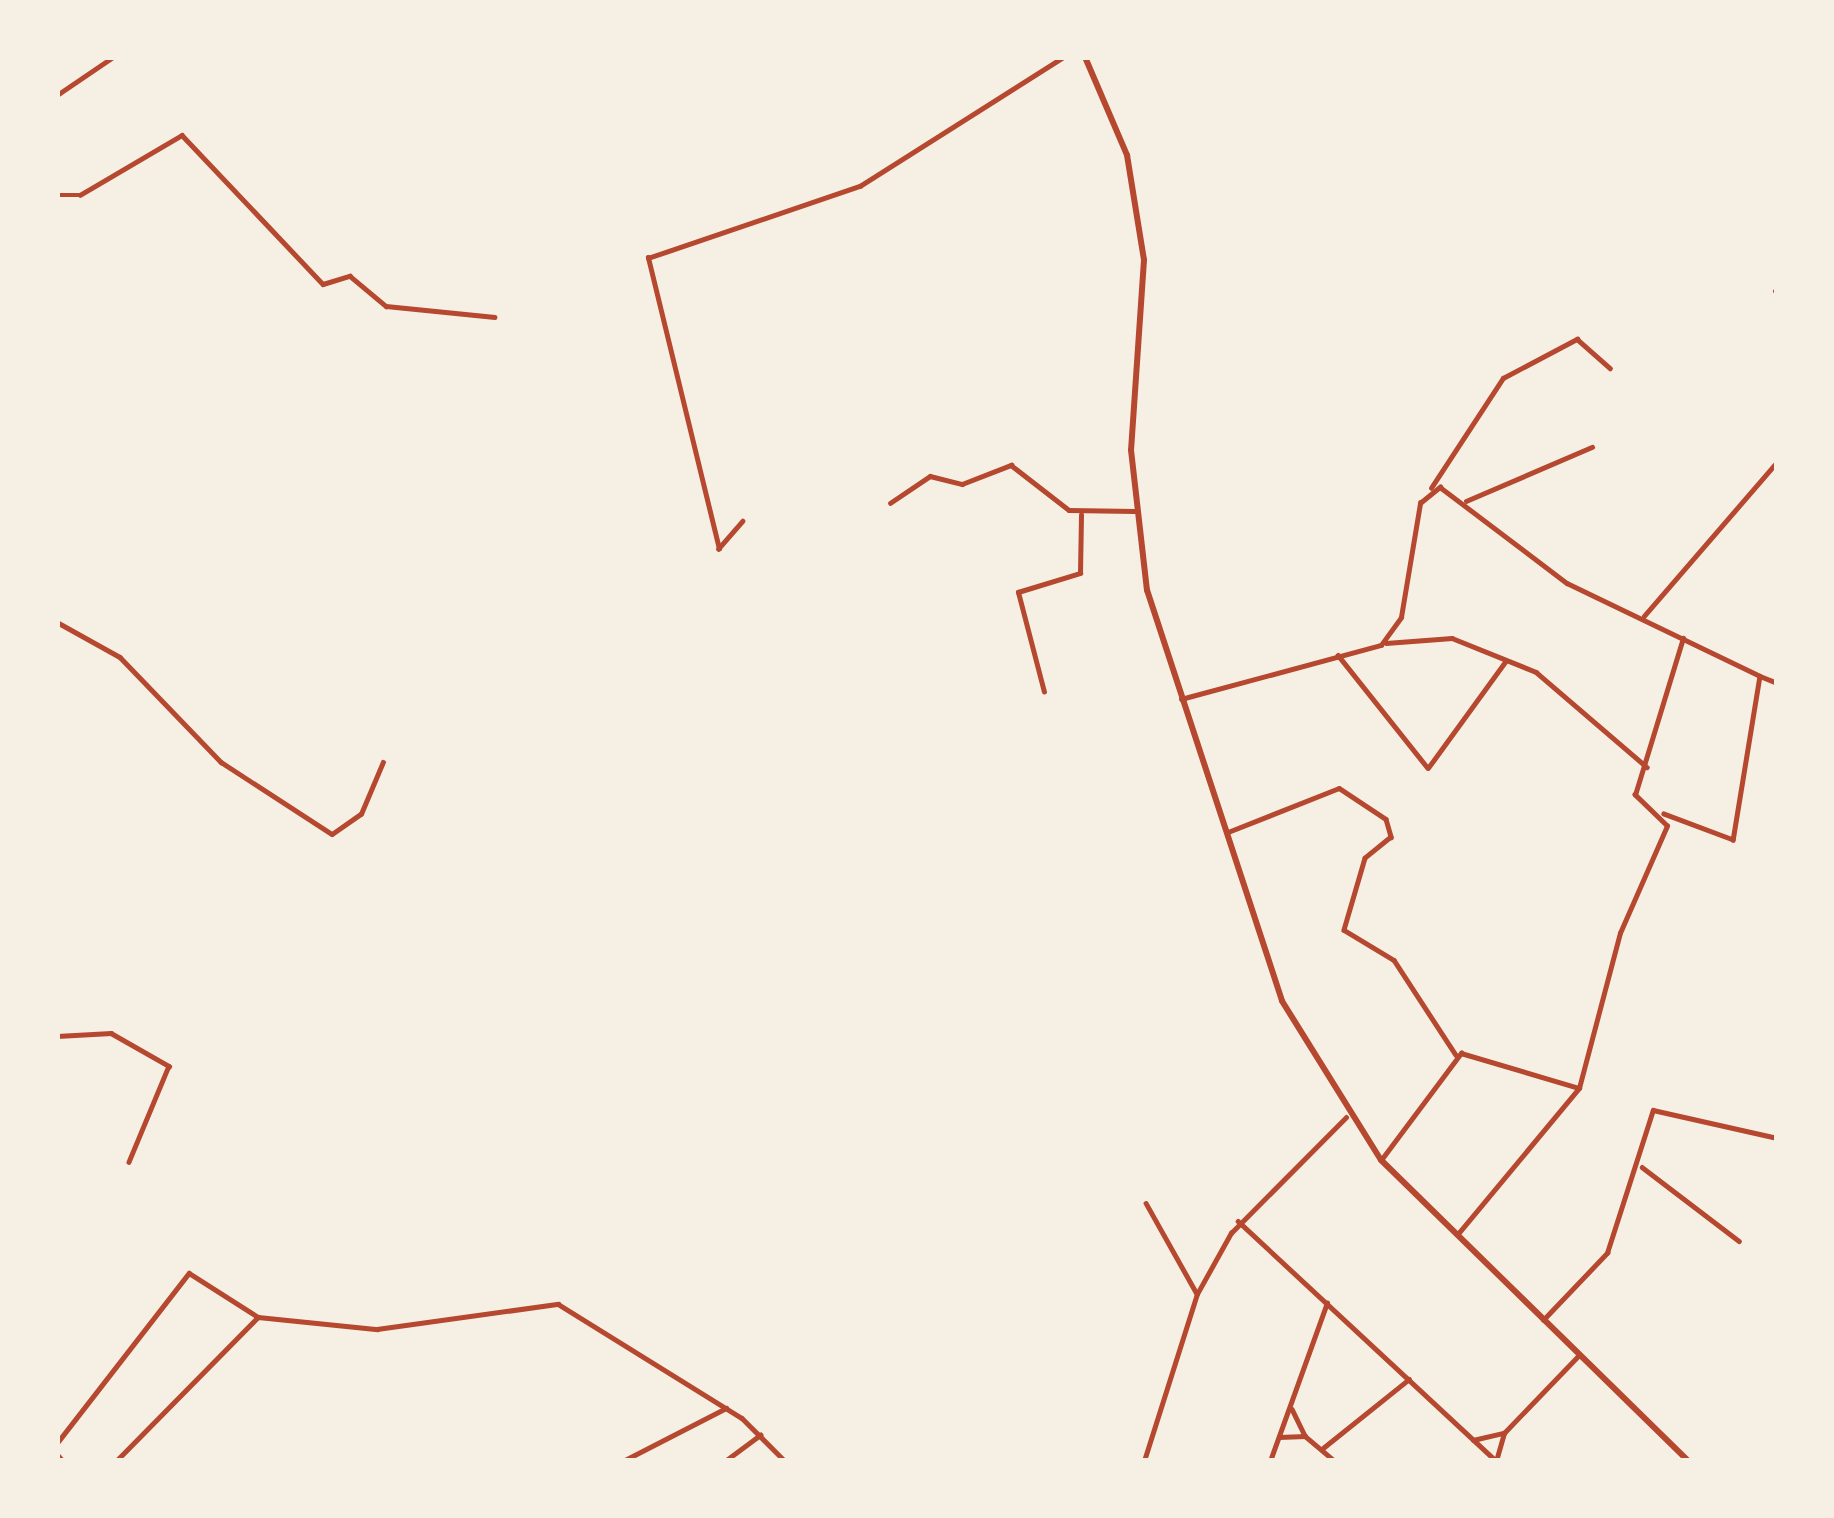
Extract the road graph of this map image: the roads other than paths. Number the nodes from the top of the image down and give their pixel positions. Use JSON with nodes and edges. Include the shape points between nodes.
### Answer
{"nodes":[{"id":1,"x":113,"y":57,"type":"edge"},
{"id":2,"x":1064,"y":57,"type":"edge"},
{"id":3,"x":1085,"y":57,"type":"edge"},
{"id":4,"x":57,"y":93,"type":"edge"},
{"id":5,"x":57,"y":195,"type":"edge"},
{"id":6,"x":494,"y":317,"type":"dead end"},
{"id":7,"x":1610,"y":368,"type":"dead end"},
{"id":8,"x":1592,"y":446,"type":"dead end"},
{"id":9,"x":1777,"y":462,"type":"edge"},
{"id":10,"x":1430,"y":488,"type":"junction"},
{"id":11,"x":1466,"y":501,"type":"junction"},
{"id":12,"x":890,"y":503,"type":"dead end"},
{"id":13,"x":1081,"y":512,"type":"junction"},
{"id":14,"x":1134,"y":512,"type":"junction"},
{"id":15,"x":742,"y":521,"type":"dead end"},
{"id":16,"x":1644,"y":616,"type":"junction"},
{"id":17,"x":57,"y":622,"type":"edge"},
{"id":18,"x":1684,"y":638,"type":"junction"},
{"id":19,"x":1381,"y":645,"type":"junction"},
{"id":20,"x":1338,"y":655,"type":"junction"},
{"id":21,"x":1504,"y":662,"type":"junction"},
{"id":22,"x":1760,"y":676,"type":"junction"},
{"id":23,"x":1777,"y":683,"type":"edge"},
{"id":24,"x":1044,"y":692,"type":"dead end"},
{"id":25,"x":1181,"y":699,"type":"junction"},
{"id":26,"x":383,"y":762,"type":"dead end"},
{"id":27,"x":1647,"y":767,"type":"junction"},
{"id":28,"x":1664,"y":814,"type":"junction"},
{"id":29,"x":1228,"y":832,"type":"junction"},
{"id":30,"x":57,"y":1036,"type":"edge"},
{"id":31,"x":1456,"y":1055,"type":"junction"},
{"id":32,"x":1579,"y":1088,"type":"junction"},
{"id":33,"x":1346,"y":1117,"type":"junction"},
{"id":34,"x":1777,"y":1138,"type":"edge"},
{"id":35,"x":1382,"y":1160,"type":"junction"},
{"id":36,"x":129,"y":1162,"type":"dead end"},
{"id":37,"x":1642,"y":1167,"type":"junction"},
{"id":38,"x":1146,"y":1203,"type":"dead end"},
{"id":39,"x":1238,"y":1221,"type":"junction"},
{"id":40,"x":1457,"y":1235,"type":"junction"},
{"id":41,"x":1739,"y":1241,"type":"dead end"},
{"id":42,"x":1197,"y":1294,"type":"junction"},
{"id":43,"x":1328,"y":1304,"type":"junction"},
{"id":44,"x":260,"y":1318,"type":"junction"},
{"id":45,"x":1542,"y":1321,"type":"junction"},
{"id":46,"x":1578,"y":1356,"type":"junction"},
{"id":47,"x":1408,"y":1379,"type":"junction"},
{"id":48,"x":1291,"y":1405,"type":"junction"},
{"id":49,"x":726,"y":1408,"type":"junction"},
{"id":50,"x":1504,"y":1433,"type":"junction"},
{"id":51,"x":760,"y":1435,"type":"junction"},
{"id":52,"x":1305,"y":1436,"type":"junction"},
{"id":53,"x":1279,"y":1437,"type":"junction"},
{"id":54,"x":1473,"y":1439,"type":"junction"},
{"id":55,"x":57,"y":1443,"type":"edge"},
{"id":56,"x":1323,"y":1448,"type":"junction"},
{"id":57,"x":57,"y":1454,"type":"edge"},
{"id":58,"x":64,"y":1461,"type":"edge"},
{"id":59,"x":116,"y":1461,"type":"edge"},
{"id":60,"x":623,"y":1461,"type":"edge"},
{"id":61,"x":725,"y":1461,"type":"edge"},
{"id":62,"x":785,"y":1461,"type":"edge"},
{"id":63,"x":1144,"y":1461,"type":"edge"},
{"id":64,"x":1270,"y":1461,"type":"edge"},
{"id":65,"x":1335,"y":1461,"type":"edge"},
{"id":66,"x":1496,"y":1461,"type":"edge"},
{"id":67,"x":1688,"y":1461,"type":"edge"}],
"edges":[{"from":1,"to":4,"type":"street"},
{"from":2,"to":15,"type":"street","via":[[860,186],[648,258],[719,549]]},
{"from":3,"to":14,"type":"main road","via":[[1126,155],[1144,260]]},
{"from":5,"to":6,"type":"street","via":[[80,196],[182,135],[322,284],[350,276],[386,305]]},
{"from":7,"to":10,"type":"street","via":[[1577,339],[1502,378]]},
{"from":8,"to":11,"type":"street"},
{"from":9,"to":16,"type":"street"},
{"from":10,"to":11,"type":"street"},
{"from":10,"to":19,"type":"street","via":[[1403,554],[1401,617]]},
{"from":11,"to":16,"type":"street","via":[[1567,583]]},
{"from":12,"to":13,"type":"street","via":[[930,476],[962,484],[1011,465]]},
{"from":13,"to":14,"type":"street"},
{"from":13,"to":24,"type":"street","via":[[1080,573],[1018,592]]},
{"from":14,"to":25,"type":"main road"},
{"from":16,"to":18,"type":"street"},
{"from":17,"to":26,"type":"street","via":[[120,657],[221,762],[332,834],[361,814]]},
{"from":18,"to":22,"type":"street"},
{"from":18,"to":27,"type":"street"},
{"from":19,"to":20,"type":"street"},
{"from":19,"to":21,"type":"street","via":[[1425,634]]},
{"from":20,"to":21,"type":"street","via":[[1428,768]]},
{"from":20,"to":25,"type":"street"},
{"from":21,"to":27,"type":"street","via":[[1559,683]]},
{"from":22,"to":23,"type":"street"},
{"from":22,"to":28,"type":"street","via":[[1733,840]]},
{"from":25,"to":29,"type":"main road"},
{"from":27,"to":28,"type":"street","via":[[1635,795]]},
{"from":28,"to":32,"type":"street"},
{"from":29,"to":31,"type":"street","via":[[1339,788],[1386,819],[1391,837],[1364,858],[1344,930],[1394,960]]},
{"from":29,"to":33,"type":"main road","via":[[1282,1000]]},
{"from":30,"to":36,"type":"street","via":[[111,1033],[169,1066]]},
{"from":31,"to":32,"type":"street","via":[[1501,1058]]},
{"from":31,"to":35,"type":"street"},
{"from":32,"to":40,"type":"street"},
{"from":33,"to":35,"type":"main road"},
{"from":33,"to":39,"type":"street"},
{"from":34,"to":37,"type":"street","via":[[1653,1110]]},
{"from":35,"to":40,"type":"main road"},
{"from":37,"to":41,"type":"street"},
{"from":37,"to":45,"type":"street","via":[[1602,1259]]},
{"from":38,"to":42,"type":"street"},
{"from":39,"to":42,"type":"street"},
{"from":39,"to":43,"type":"street"},
{"from":40,"to":45,"type":"main road"},
{"from":42,"to":63,"type":"street"},
{"from":43,"to":47,"type":"street"},
{"from":43,"to":48,"type":"street"},
{"from":44,"to":49,"type":"street","via":[[365,1329],[558,1304]]},
{"from":44,"to":55,"type":"street","via":[[189,1273]]},
{"from":44,"to":59,"type":"street"},
{"from":45,"to":46,"type":"main road"},
{"from":46,"to":50,"type":"street"},
{"from":46,"to":67,"type":"main road"},
{"from":47,"to":54,"type":"street"},
{"from":47,"to":56,"type":"street"},
{"from":48,"to":52,"type":"street"},
{"from":48,"to":53,"type":"street"},
{"from":49,"to":51,"type":"street"},
{"from":49,"to":60,"type":"street"},
{"from":50,"to":54,"type":"street"},
{"from":50,"to":66,"type":"street"},
{"from":51,"to":61,"type":"street"},
{"from":51,"to":62,"type":"street"},
{"from":52,"to":53,"type":"street"},
{"from":52,"to":56,"type":"street"},
{"from":53,"to":64,"type":"street"},
{"from":54,"to":66,"type":"street"},
{"from":56,"to":65,"type":"street"},
{"from":57,"to":58,"type":"street"}]}
